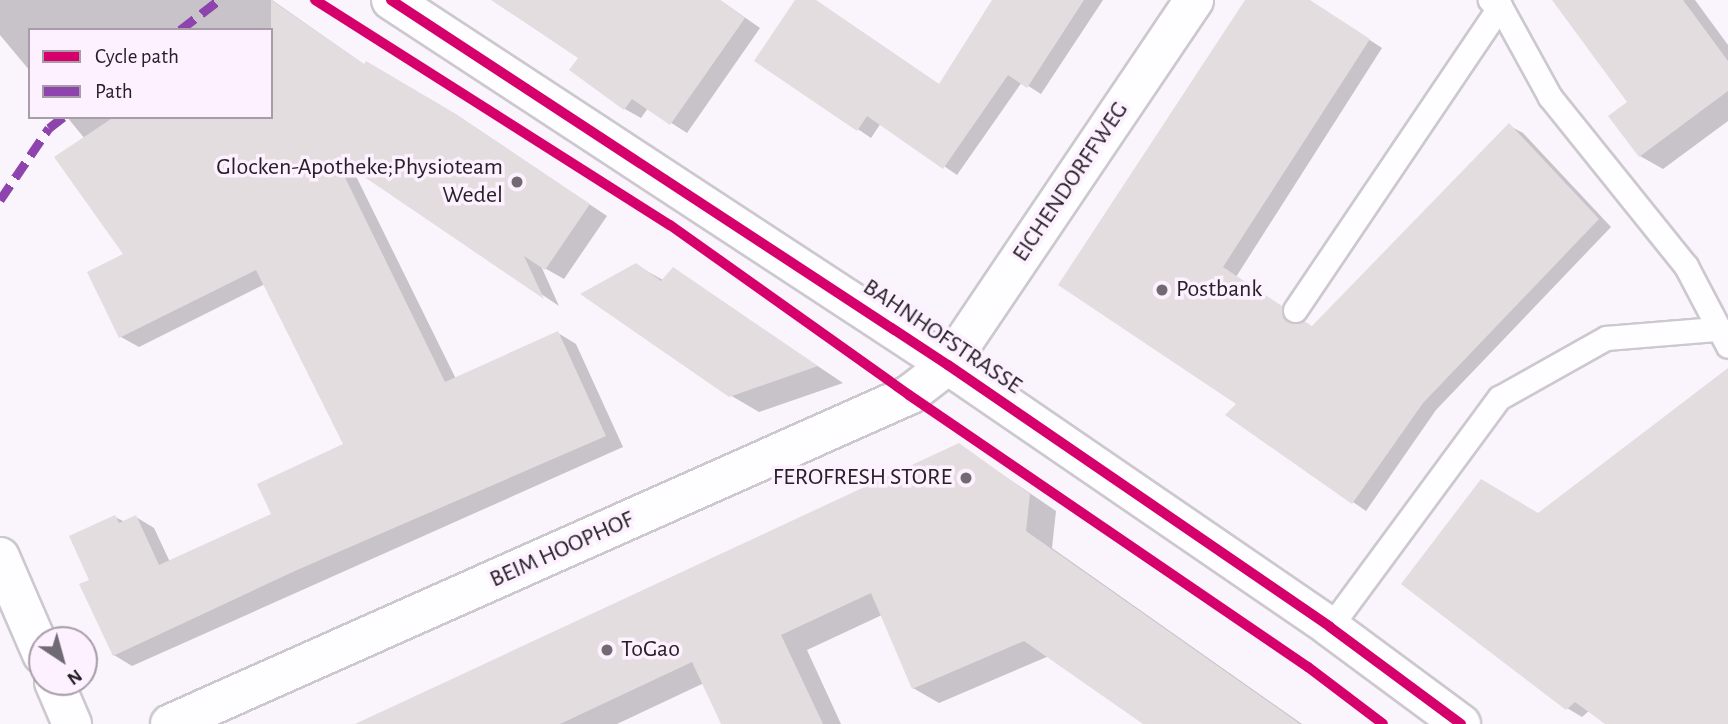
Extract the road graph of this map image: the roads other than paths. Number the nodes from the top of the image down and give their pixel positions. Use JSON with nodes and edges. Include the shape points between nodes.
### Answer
{"nodes":[{"id":1,"x":391,"y":0,"type":"edge"},
{"id":2,"x":1194,"y":0,"type":"edge"},
{"id":3,"x":1495,"y":3,"type":"edge"},
{"id":4,"x":1295,"y":310,"type":"dead end"},
{"id":5,"x":1722,"y":338,"type":"edge"},
{"id":6,"x":948,"y":365,"type":"junction"},
{"id":7,"x":0,"y":558,"type":"edge"},
{"id":8,"x":30,"y":626,"type":"edge"},
{"id":9,"x":1330,"y":627,"type":"junction"},
{"id":10,"x":60,"y":696,"type":"edge"},
{"id":11,"x":72,"y":724,"type":"edge"},
{"id":12,"x":170,"y":724,"type":"edge"},
{"id":13,"x":1461,"y":724,"type":"edge"}],
"edges":[{"from":1,"to":6,"type":"street","name":"BAHNHOFSTRASSE"},
{"from":2,"to":6,"type":"street","name":"EICHENDORFFWEG"},
{"from":3,"to":4,"type":"lane"},
{"from":3,"to":5,"type":"lane","via":[[1550,97],[1686,266]]},
{"from":5,"to":9,"type":"lane","via":[[1606,338],[1499,398]]},
{"from":6,"to":9,"type":"street","name":"BAHNHOFSTRASSE"},
{"from":6,"to":12,"type":"street","name":"BEIM HOOPHOF","via":[[909,395]]},
{"from":7,"to":8,"type":"street"},
{"from":9,"to":13,"type":"street","name":"BAHNHOFSTRASSE"},
{"from":10,"to":11,"type":"street"}]}
